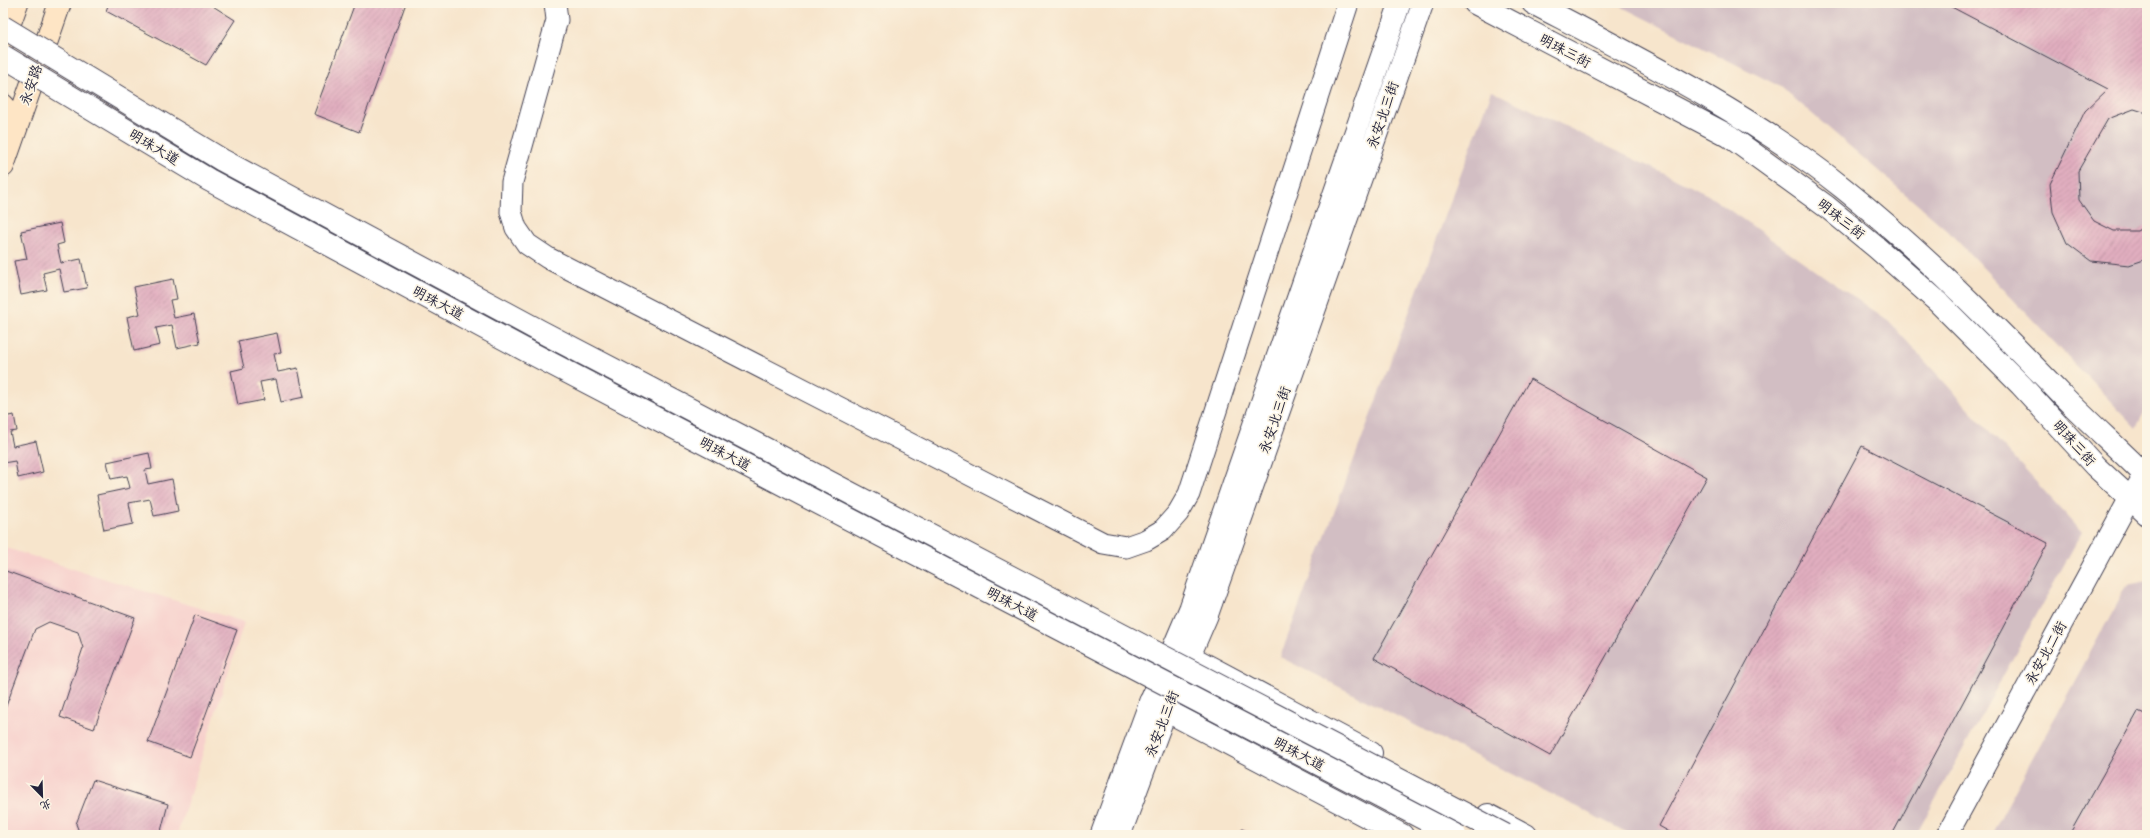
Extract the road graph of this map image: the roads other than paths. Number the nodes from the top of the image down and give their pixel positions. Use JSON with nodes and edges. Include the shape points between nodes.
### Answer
{"nodes":[{"id":1,"x":17,"y":3,"type":"edge"},
{"id":2,"x":60,"y":3,"type":"edge"},
{"id":3,"x":555,"y":3,"type":"edge"},
{"id":4,"x":1348,"y":3,"type":"edge"},
{"id":5,"x":1400,"y":3,"type":"edge"},
{"id":6,"x":1423,"y":3,"type":"edge"},
{"id":7,"x":1475,"y":3,"type":"edge"},
{"id":8,"x":1533,"y":3,"type":"edge"},
{"id":9,"x":3,"y":27,"type":"edge"},
{"id":10,"x":3,"y":42,"type":"edge"},
{"id":11,"x":3,"y":56,"type":"edge"},
{"id":12,"x":3,"y":105,"type":"edge"},
{"id":13,"x":10,"y":120,"type":"edge"},
{"id":14,"x":3,"y":166,"type":"edge"},
{"id":15,"x":2146,"y":475,"type":"edge"},
{"id":16,"x":2130,"y":498,"type":"junction"},
{"id":17,"x":2147,"y":514,"type":"edge"},
{"id":18,"x":1189,"y":656,"type":"junction"},
{"id":19,"x":1164,"y":667,"type":"junction"},
{"id":20,"x":1158,"y":706,"type":"junction"},
{"id":21,"x":1101,"y":835,"type":"edge"},
{"id":22,"x":1120,"y":835,"type":"edge"},
{"id":23,"x":1402,"y":835,"type":"edge"},
{"id":24,"x":1455,"y":835,"type":"edge"},
{"id":25,"x":1505,"y":835,"type":"edge"},
{"id":26,"x":1526,"y":835,"type":"edge"},
{"id":27,"x":1947,"y":835,"type":"edge"}],
"edges":[{"from":1,"to":10,"type":"main road"},
{"from":2,"to":13,"type":"main road","name":"永安路"},
{"from":3,"to":4,"type":"street","via":[[557,20],[512,182],[511,212],[516,228],[527,244],[555,262],[1103,543],[1126,547],[1163,530],[1178,514],[1189,494]]},
{"from":5,"to":19,"type":"street","name":"永安北三街","via":[[1190,608]]},
{"from":6,"to":18,"type":"street","name":"永安北三街","via":[[1206,616]]},
{"from":7,"to":16,"type":"street","name":"明珠三街","via":[[1729,136],[1827,207],[1938,302],[2021,385],[2095,466]]},
{"from":8,"to":15,"type":"street","name":"明珠三街","via":[[1659,70],[1733,113],[1842,187],[1971,302],[2117,450]]},
{"from":9,"to":25,"type":"street","name":"明珠大道","bridge":true,"via":[[222,160],[561,342]]},
{"from":11,"to":24,"type":"street","name":"明珠大道","bridge":true,"via":[[209,180],[522,348]]},
{"from":12,"to":13,"type":"main road"},
{"from":13,"to":14,"type":"main road","name":"永安路"},
{"from":15,"to":16,"type":"street","name":"永安北二街"},
{"from":16,"to":17,"type":"street","name":"明珠三街"},
{"from":16,"to":27,"type":"street","name":"永安北二街"},
{"from":18,"to":19,"type":"street"},
{"from":18,"to":20,"type":"street","name":"永安北三街"},
{"from":18,"to":26,"type":"street"},
{"from":19,"to":20,"type":"street","name":"永安北三街"},
{"from":20,"to":21,"type":"street","name":"永安北三街"},
{"from":20,"to":22,"type":"street","name":"永安北三街"},
{"from":20,"to":23,"type":"street","name":"明珠大道"}]}
